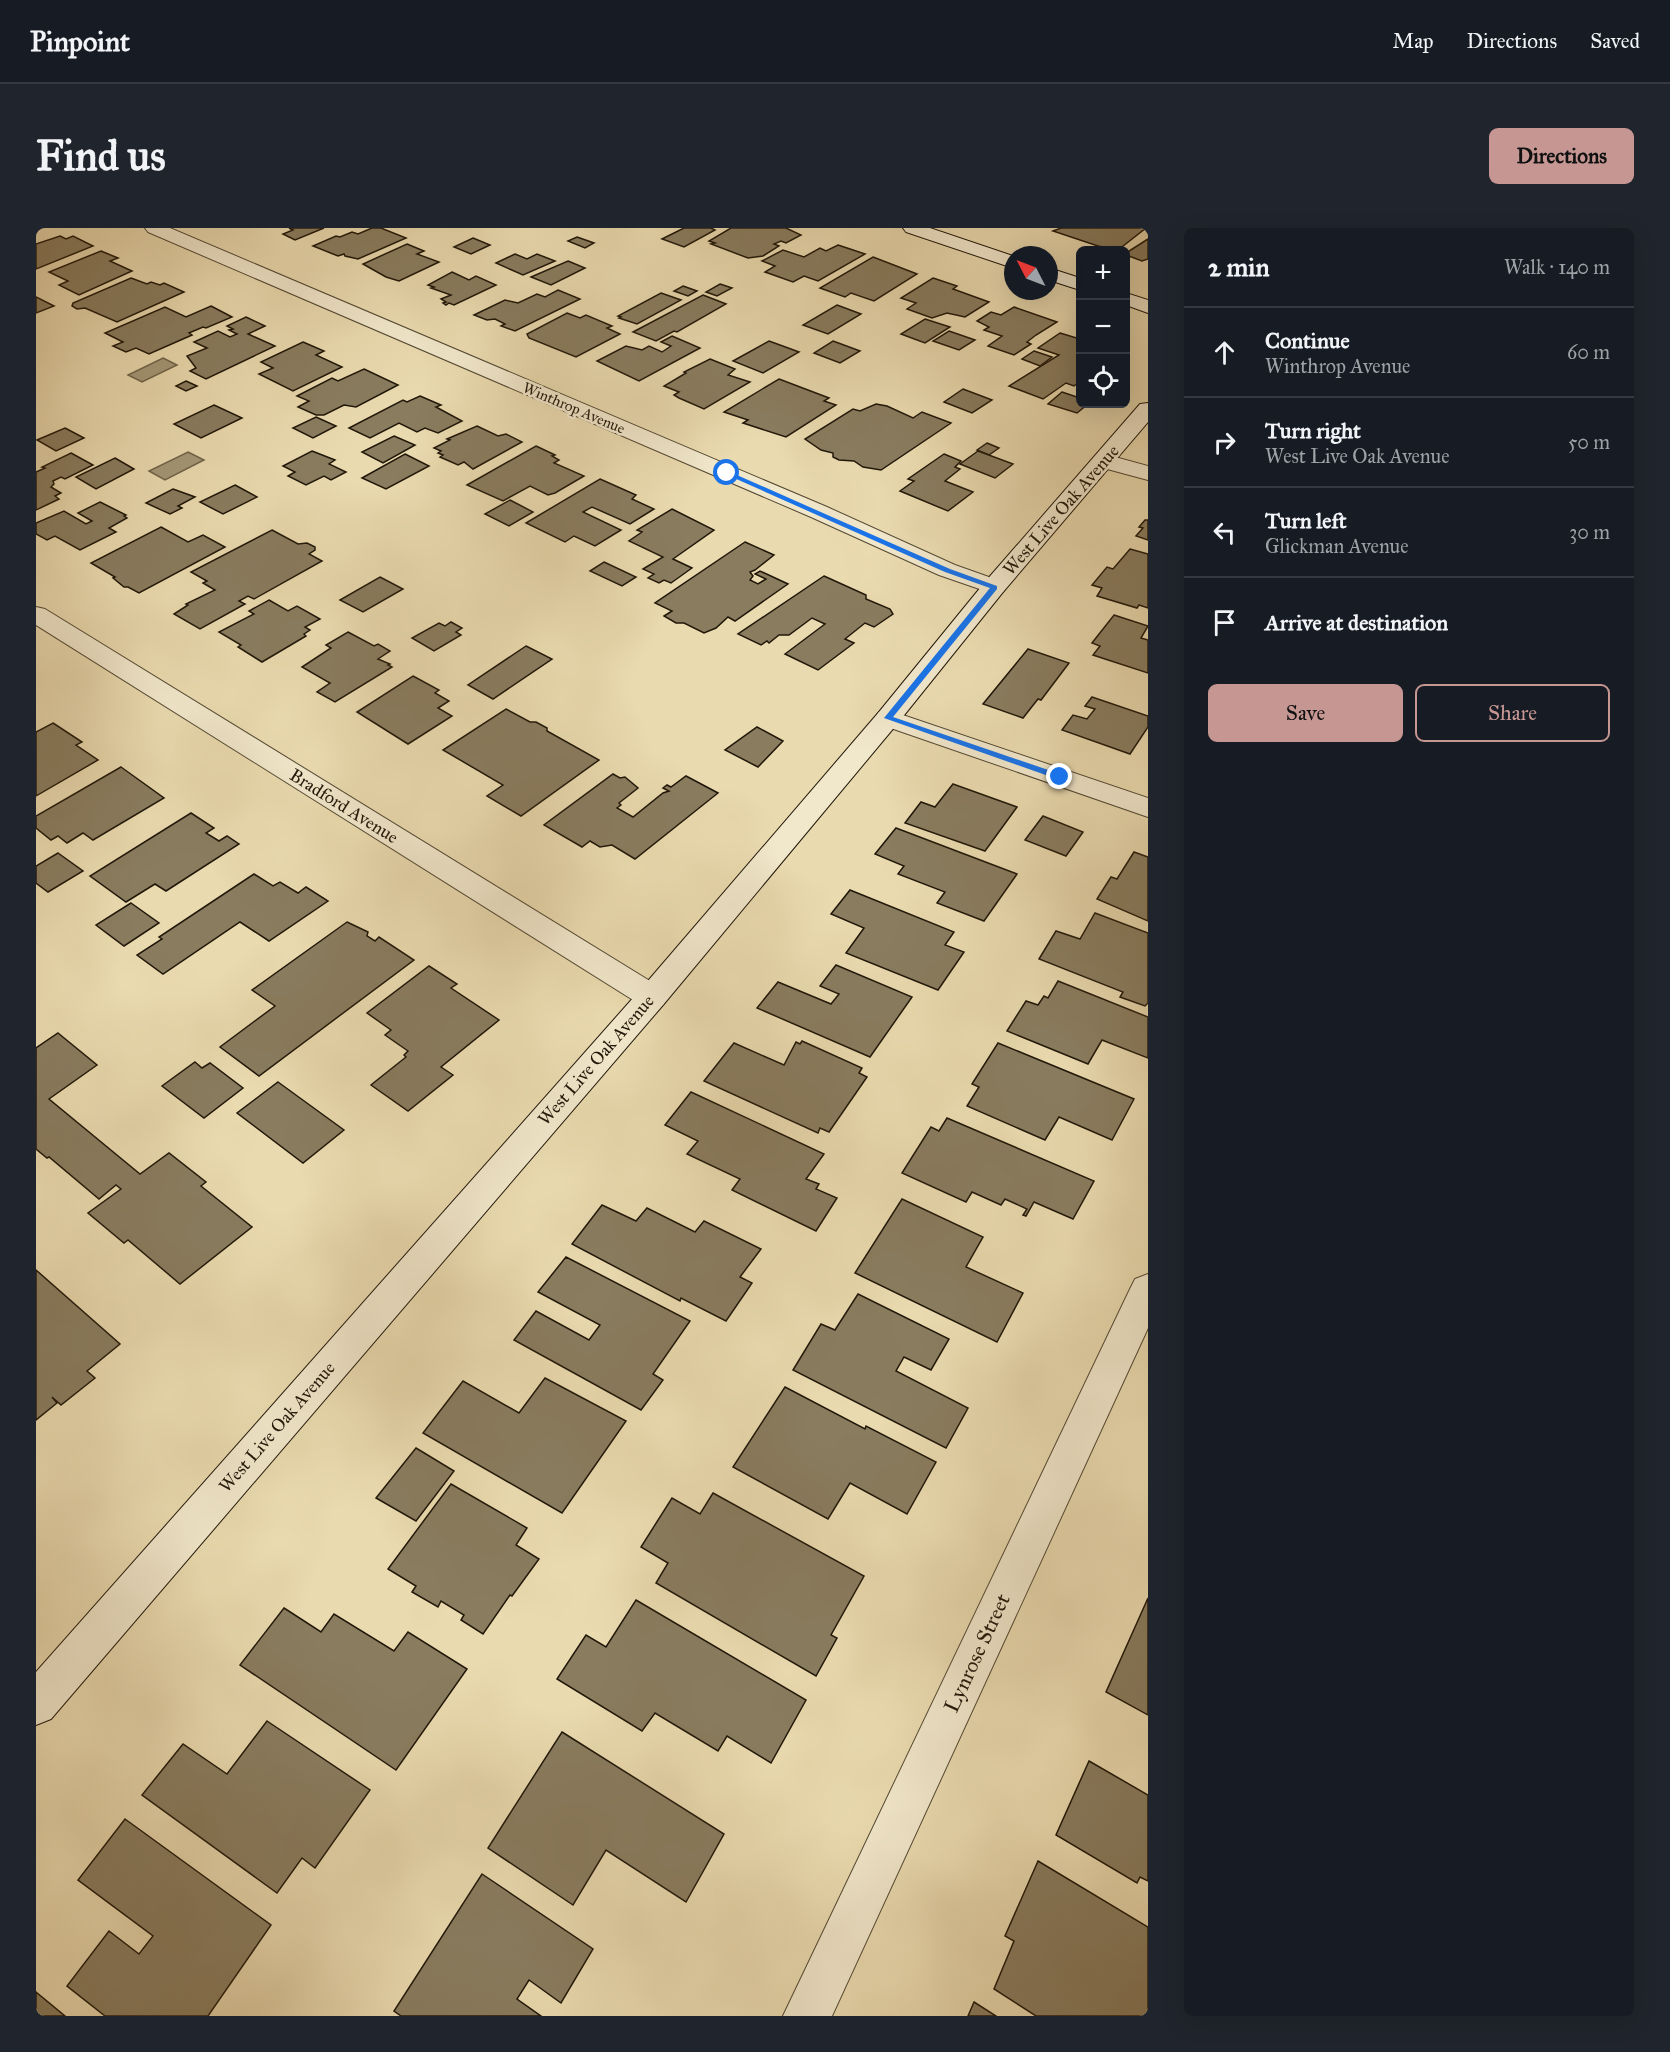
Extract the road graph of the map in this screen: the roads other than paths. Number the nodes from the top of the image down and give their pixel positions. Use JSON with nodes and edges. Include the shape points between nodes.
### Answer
{"nodes":[{"id":1,"x":154,"y":228,"type":"edge"},
{"id":2,"x":912,"y":228,"type":"edge"},
{"id":3,"x":1004,"y":259,"type":"edge"},
{"id":4,"x":1058,"y":277,"type":"edge"},
{"id":5,"x":1076,"y":283,"type":"edge"},
{"id":6,"x":1128,"y":300,"type":"edge"},
{"id":7,"x":1148,"y":307,"type":"edge"},
{"id":8,"x":1148,"y":408,"type":"edge"},
{"id":9,"x":1104,"y":461,"type":"junction"},
{"id":10,"x":1148,"y":473,"type":"edge"},
{"id":11,"x":994,"y":587,"type":"junction"},
{"id":12,"x":36,"y":614,"type":"edge"},
{"id":13,"x":888,"y":718,"type":"junction"},
{"id":14,"x":1148,"y":808,"type":"edge"},
{"id":15,"x":652,"y":997,"type":"junction"},
{"id":16,"x":1148,"y":1289,"type":"edge"},
{"id":17,"x":36,"y":1704,"type":"edge"},
{"id":18,"x":807,"y":2016,"type":"edge"}],
"edges":[{"from":1,"to":11,"type":"street","name":"Winthrop Avenue"},
{"from":2,"to":3,"type":"street"},
{"from":4,"to":5,"type":"street"},
{"from":6,"to":7,"type":"street"},
{"from":8,"to":9,"type":"street","name":"West Live Oak Avenue"},
{"from":9,"to":10,"type":"street"},
{"from":9,"to":11,"type":"street","name":"West Live Oak Avenue"},
{"from":11,"to":13,"type":"street","name":"West Live Oak Avenue"},
{"from":12,"to":15,"type":"street","name":"Bradford Avenue"},
{"from":13,"to":14,"type":"street"},
{"from":13,"to":15,"type":"street","name":"West Live Oak Avenue"},
{"from":15,"to":17,"type":"street","name":"West Live Oak Avenue"},
{"from":16,"to":18,"type":"street","name":"Lynrose Street"}]}
